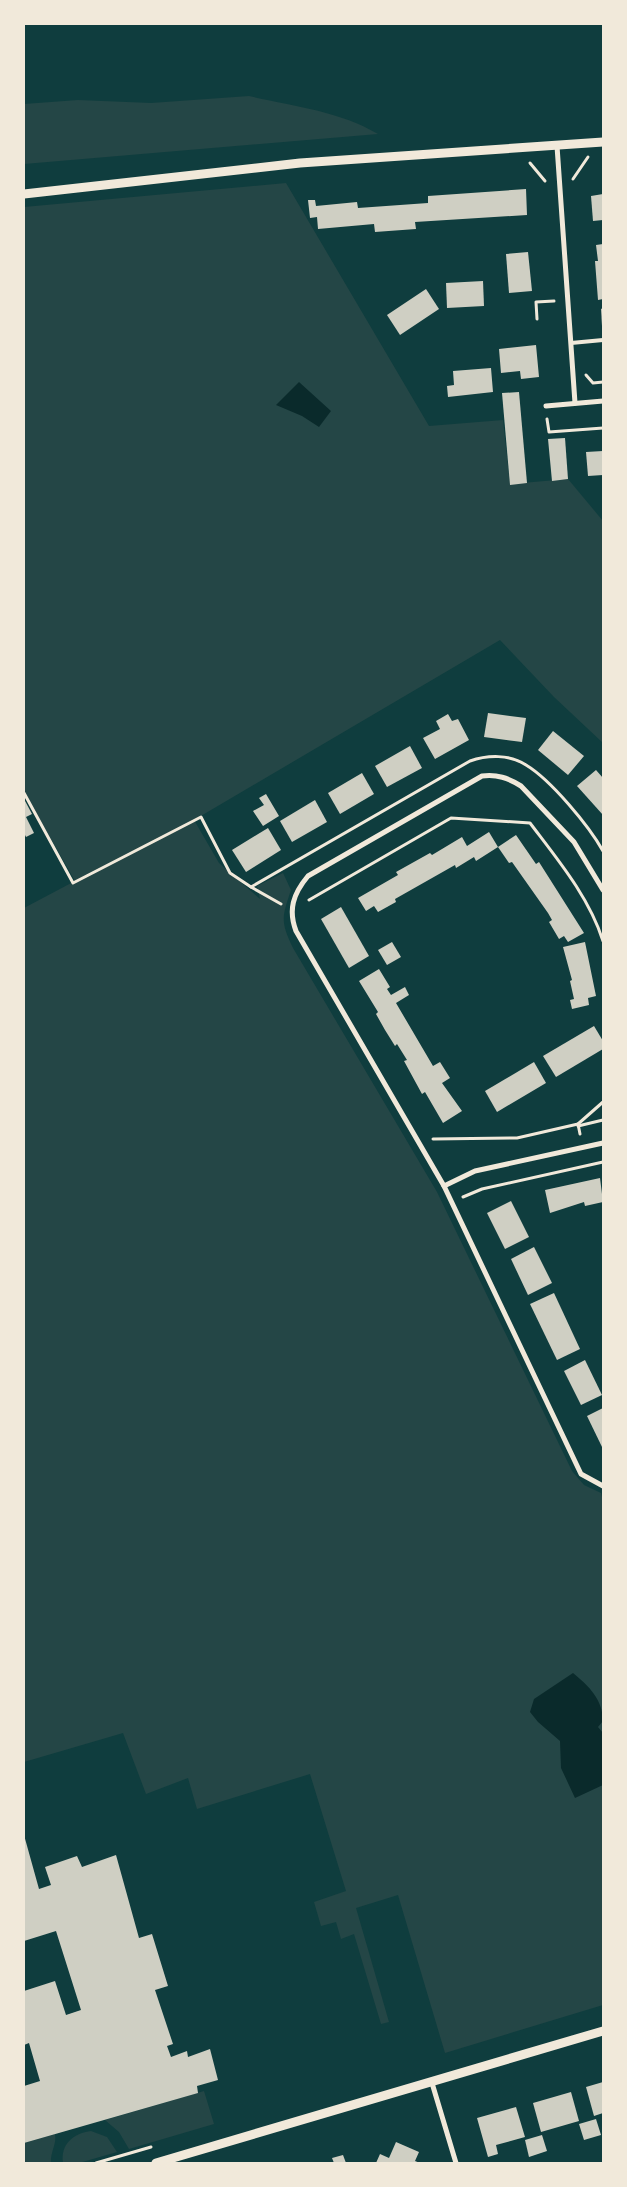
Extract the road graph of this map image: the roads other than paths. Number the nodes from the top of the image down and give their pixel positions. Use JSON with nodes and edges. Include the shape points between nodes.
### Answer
{"nodes":[{"id":1,"x":603,"y":142,"type":"edge"},
{"id":2,"x":557,"y":146,"type":"junction"},
{"id":3,"x":24,"y":194,"type":"edge"},
{"id":4,"x":603,"y":340,"type":"edge"},
{"id":5,"x":571,"y":343,"type":"junction"},
{"id":6,"x":603,"y":401,"type":"edge"},
{"id":7,"x":575,"y":403,"type":"junction"},
{"id":8,"x":546,"y":406,"type":"road end"},
{"id":9,"x":603,"y":890,"type":"edge"},
{"id":10,"x":603,"y":1143,"type":"edge"},
{"id":11,"x":444,"y":1186,"type":"junction"},
{"id":12,"x":603,"y":1486,"type":"edge"},
{"id":13,"x":603,"y":2031,"type":"edge"},
{"id":14,"x":432,"y":2083,"type":"junction"},
{"id":15,"x":156,"y":2163,"type":"edge"},
{"id":16,"x":456,"y":2163,"type":"edge"}],
"edges":[{"from":1,"to":2,"type":"street"},
{"from":2,"to":3,"type":"street","via":[[300,163]]},
{"from":2,"to":5,"type":"street"},
{"from":4,"to":5,"type":"lane"},
{"from":5,"to":7,"type":"street"},
{"from":6,"to":7,"type":"street"},
{"from":7,"to":8,"type":"street"},
{"from":9,"to":11,"type":"street","via":[[574,842],[521,786],[495,775],[482,776],[308,876],[301,885],[291,916],[296,931]]},
{"from":10,"to":11,"type":"street","via":[[475,1171]]},
{"from":11,"to":12,"type":"street","via":[[582,1474]]},
{"from":13,"to":14,"type":"street"},
{"from":14,"to":15,"type":"street"},
{"from":14,"to":16,"type":"street"}]}
